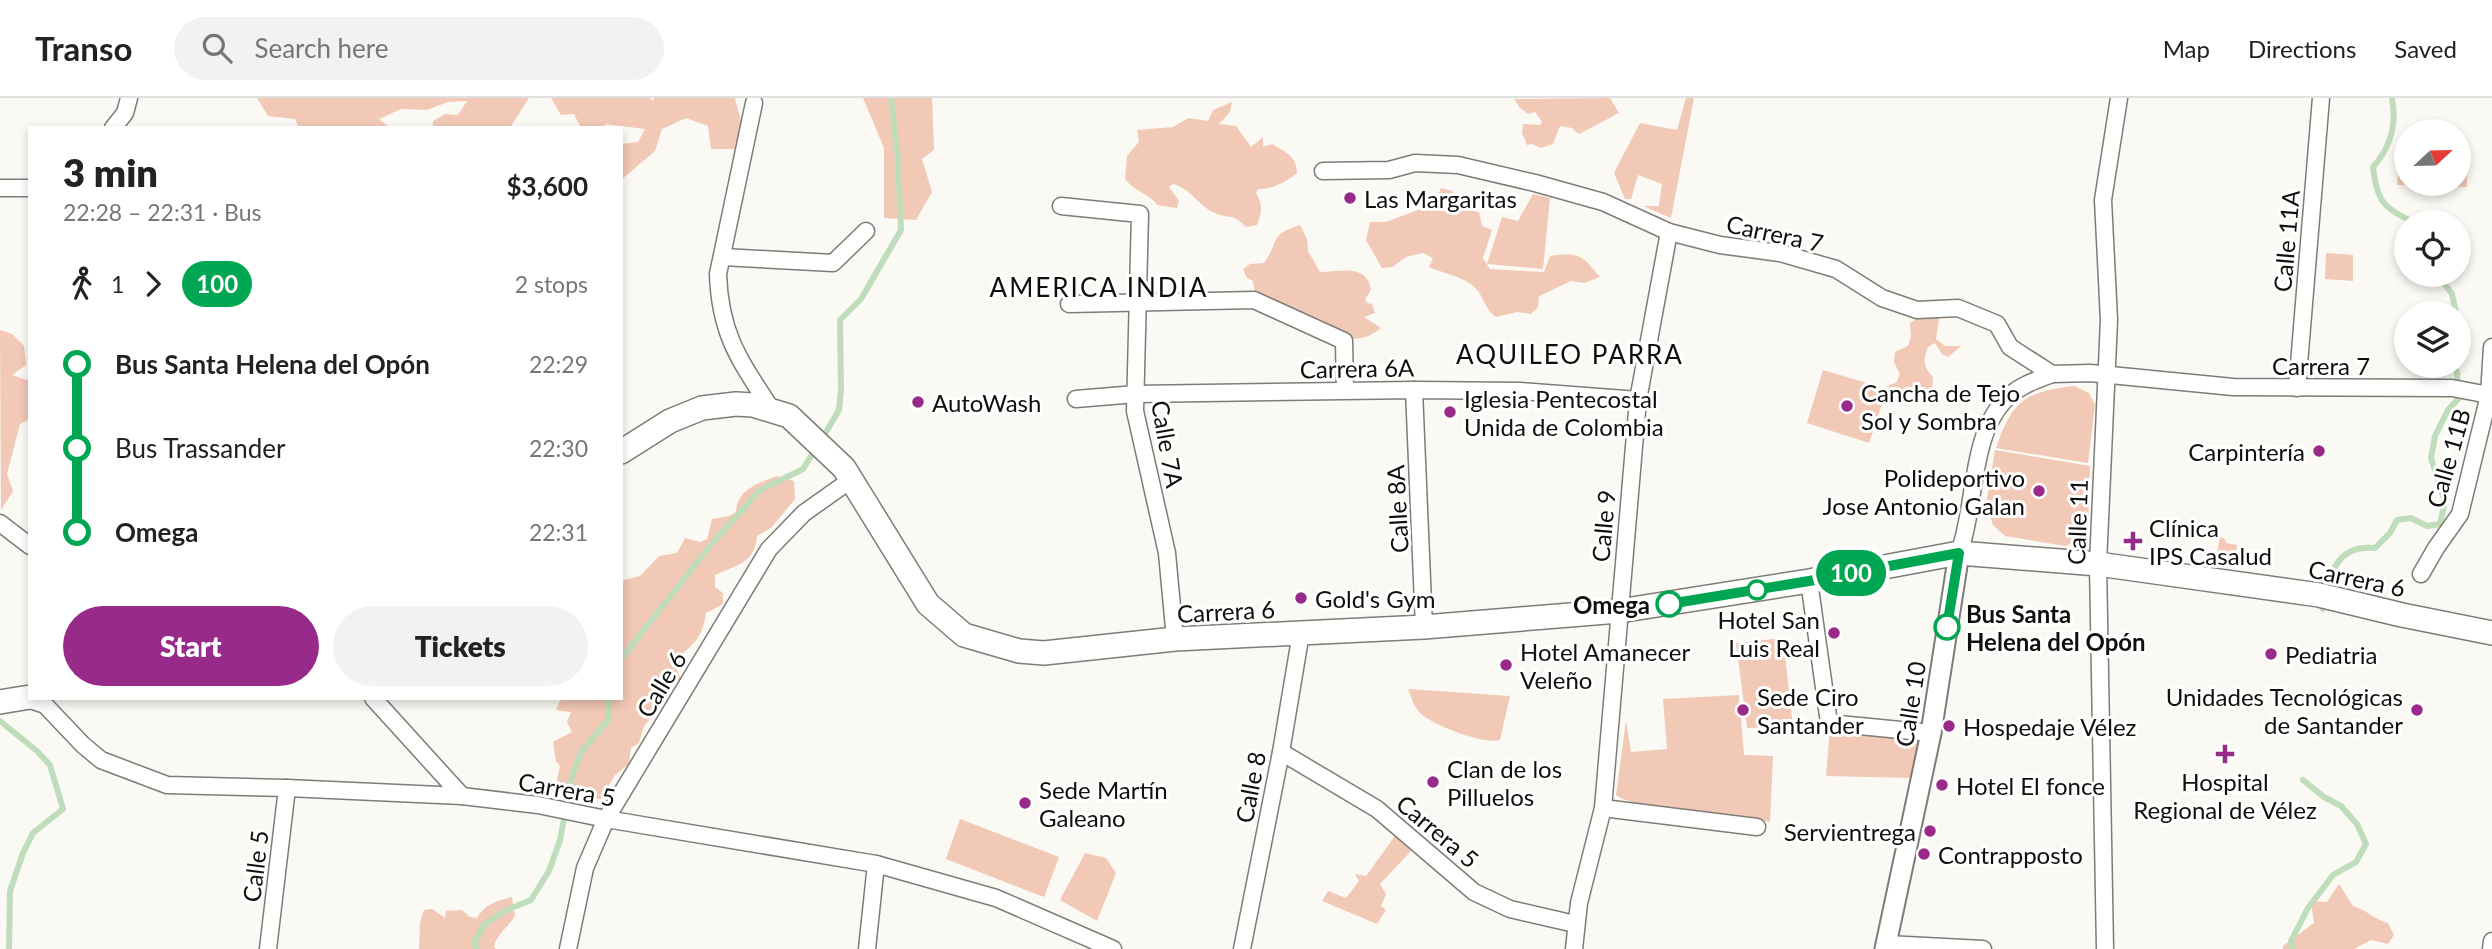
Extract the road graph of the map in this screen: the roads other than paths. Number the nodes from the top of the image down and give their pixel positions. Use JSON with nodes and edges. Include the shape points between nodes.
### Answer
{"nodes":[{"id":1,"x":129,"y":98,"type":"edge"},
{"id":2,"x":2119,"y":98,"type":"edge"},
{"id":3,"x":2321,"y":98,"type":"edge"},
{"id":4,"x":754,"y":103,"type":"dead end"},
{"id":5,"x":115,"y":126,"type":"edge"},
{"id":6,"x":1323,"y":171,"type":"dead end"},
{"id":7,"x":0,"y":188,"type":"edge"},
{"id":8,"x":28,"y":188,"type":"edge"},
{"id":9,"x":1061,"y":206,"type":"dead end"},
{"id":10,"x":866,"y":231,"type":"dead end"},
{"id":11,"x":1669,"y":232,"type":"junction"},
{"id":12,"x":723,"y":257,"type":"junction"},
{"id":13,"x":1139,"y":302,"type":"junction"},
{"id":14,"x":1069,"y":304,"type":"dead end"},
{"id":15,"x":2492,"y":347,"type":"edge"},
{"id":16,"x":2052,"y":374,"type":"junction"},
{"id":17,"x":2106,"y":375,"type":"junction"},
{"id":18,"x":2297,"y":388,"type":"junction"},
{"id":19,"x":1345,"y":390,"type":"junction"},
{"id":20,"x":1414,"y":390,"type":"junction"},
{"id":21,"x":1136,"y":394,"type":"junction"},
{"id":22,"x":2485,"y":394,"type":"junction"},
{"id":23,"x":1076,"y":399,"type":"dead end"},
{"id":24,"x":1638,"y":400,"type":"junction"},
{"id":25,"x":772,"y":410,"type":"junction"},
{"id":26,"x":623,"y":451,"type":"edge"},
{"id":27,"x":846,"y":471,"type":"junction"},
{"id":28,"x":0,"y":523,"type":"edge"},
{"id":29,"x":28,"y":544,"type":"edge"},
{"id":30,"x":1959,"y":553,"type":"junction"},
{"id":31,"x":2098,"y":564,"type":"junction"},
{"id":32,"x":2421,"y":574,"type":"dead end"},
{"id":33,"x":1809,"y":581,"type":"junction"},
{"id":34,"x":1619,"y":611,"type":"junction"},
{"id":35,"x":1424,"y":627,"type":"junction"},
{"id":36,"x":2492,"y":633,"type":"edge"},
{"id":37,"x":1301,"y":634,"type":"junction"},
{"id":38,"x":1175,"y":639,"type":"junction"},
{"id":39,"x":27,"y":697,"type":"edge"},
{"id":40,"x":34,"y":700,"type":"edge"},
{"id":41,"x":375,"y":700,"type":"edge"},
{"id":42,"x":0,"y":702,"type":"edge"},
{"id":43,"x":1931,"y":733,"type":"junction"},
{"id":44,"x":1280,"y":752,"type":"junction"},
{"id":45,"x":287,"y":788,"type":"junction"},
{"id":46,"x":462,"y":796,"type":"junction"},
{"id":47,"x":1603,"y":808,"type":"junction"},
{"id":48,"x":606,"y":819,"type":"junction"},
{"id":49,"x":1757,"y":827,"type":"dead end"},
{"id":50,"x":876,"y":864,"type":"junction"},
{"id":51,"x":1575,"y":924,"type":"junction"},
{"id":52,"x":2492,"y":941,"type":"edge"},
{"id":53,"x":1886,"y":946,"type":"edge"},
{"id":54,"x":268,"y":949,"type":"edge"},
{"id":55,"x":568,"y":949,"type":"edge"},
{"id":56,"x":867,"y":949,"type":"edge"},
{"id":57,"x":1114,"y":949,"type":"edge"},
{"id":58,"x":1242,"y":949,"type":"edge"},
{"id":59,"x":1574,"y":949,"type":"edge"},
{"id":60,"x":1983,"y":949,"type":"edge"},
{"id":61,"x":2105,"y":949,"type":"edge"},
{"id":62,"x":2491,"y":949,"type":"edge"}],
"edges":[{"from":1,"to":5,"type":"street"},
{"from":2,"to":17,"type":"street","name":"Calle 11","via":[[2103,200],[2109,320]]},
{"from":3,"to":18,"type":"street","name":"Calle 11A"},
{"from":4,"to":12,"type":"street"},
{"from":6,"to":11,"type":"street","name":"Carrera 7","via":[[1458,164],[1603,202]]},
{"from":7,"to":8,"type":"street"},
{"from":9,"to":13,"type":"street","name":"Calle 7A","via":[[1140,214]]},
{"from":10,"to":12,"type":"street","via":[[833,263]]},
{"from":11,"to":16,"type":"street","name":"Carrera 7","via":[[1780,253],[1836,269],[1882,298],[1917,310],[1958,308],[1997,324],[2010,347]]},
{"from":11,"to":24,"type":"street","name":"Calle 9"},
{"from":12,"to":25,"type":"street","via":[[719,294],[727,332],[743,368]]},
{"from":13,"to":14,"type":"street"},
{"from":13,"to":19,"type":"street","via":[[1254,300],[1344,341]]},
{"from":13,"to":21,"type":"street","name":"Calle 7A"},
{"from":15,"to":22,"type":"street","name":"Calle 11B"},
{"from":16,"to":17,"type":"street","name":"Carrera 7"},
{"from":16,"to":30,"type":"street","name":"Calle 10","via":[[2023,386],[1996,412],[1980,453]]},
{"from":17,"to":18,"type":"street","name":"Carrera 7"},
{"from":17,"to":31,"type":"street","name":"Calle 11"},
{"from":18,"to":22,"type":"street","name":"Carrera 7","via":[[2452,388]]},
{"from":19,"to":20,"type":"street","name":"Carrera 6A"},
{"from":19,"to":21,"type":"street","name":"Carrera 6A"},
{"from":20,"to":24,"type":"street","name":"Carrera 6A","via":[[1520,391]]},
{"from":20,"to":35,"type":"street","name":"Calle 8A"},
{"from":21,"to":23,"type":"street","name":"Carrera 6A"},
{"from":21,"to":38,"type":"street","name":"Calle 7A","via":[[1135,411],[1167,553]]},
{"from":22,"to":32,"type":"street","name":"Calle 11B","via":[[2460,514]]},
{"from":24,"to":34,"type":"street","name":"Calle 9"},
{"from":25,"to":26,"type":"main road","name":"Carrera 6","via":[[736,404],[702,408],[670,421]]},
{"from":25,"to":27,"type":"main road","name":"Carrera 6","via":[[801,425]]},
{"from":27,"to":38,"type":"main road","name":"Carrera 6","via":[[928,604],[964,635],[1000,648],[1044,653]]},
{"from":27,"to":48,"type":"street","name":"Calle 6","via":[[769,549]]},
{"from":28,"to":29,"type":"street"},
{"from":30,"to":31,"type":"main road","name":"Carrera 6"},
{"from":30,"to":33,"type":"main road","name":"Carrera 6"},
{"from":30,"to":43,"type":"street","name":"Calle 10"},
{"from":31,"to":36,"type":"main road","name":"Carrera 6","via":[[2325,596]]},
{"from":31,"to":61,"type":"street","name":"Calle 11"},
{"from":33,"to":34,"type":"main road","name":"Carrera 6"},
{"from":33,"to":43,"type":"street","via":[[1829,723]]},
{"from":34,"to":35,"type":"main road","name":"Carrera 6"},
{"from":34,"to":47,"type":"street","name":"Calle 9"},
{"from":35,"to":37,"type":"main road","name":"Carrera 6"},
{"from":37,"to":38,"type":"main road","name":"Carrera 6"},
{"from":37,"to":44,"type":"street","name":"Calle 8"},
{"from":39,"to":42,"type":"main road"},
{"from":40,"to":45,"type":"street","name":"Carrera 5","via":[[45,705],[101,760],[167,785]]},
{"from":41,"to":46,"type":"street"},
{"from":43,"to":53,"type":"street","name":"Calle 10"},
{"from":44,"to":51,"type":"street","name":"Carrera 5","via":[[1377,809],[1474,892],[1510,909]]},
{"from":44,"to":58,"type":"street","name":"Calle 8"},
{"from":45,"to":46,"type":"street","name":"Carrera 5"},
{"from":45,"to":54,"type":"street","name":"Calle 5"},
{"from":46,"to":48,"type":"street","name":"Carrera 5"},
{"from":47,"to":49,"type":"street"},
{"from":47,"to":51,"type":"street","name":"Calle 9"},
{"from":48,"to":50,"type":"street","name":"Carrera 5"},
{"from":48,"to":55,"type":"street","name":"Calle 6","via":[[585,869]]},
{"from":50,"to":56,"type":"street"},
{"from":50,"to":57,"type":"street","name":"Carrera 5","via":[[996,898]]},
{"from":51,"to":59,"type":"street","name":"Calle 9"},
{"from":52,"to":62,"type":"street"},
{"from":53,"to":60,"type":"street"}]}
